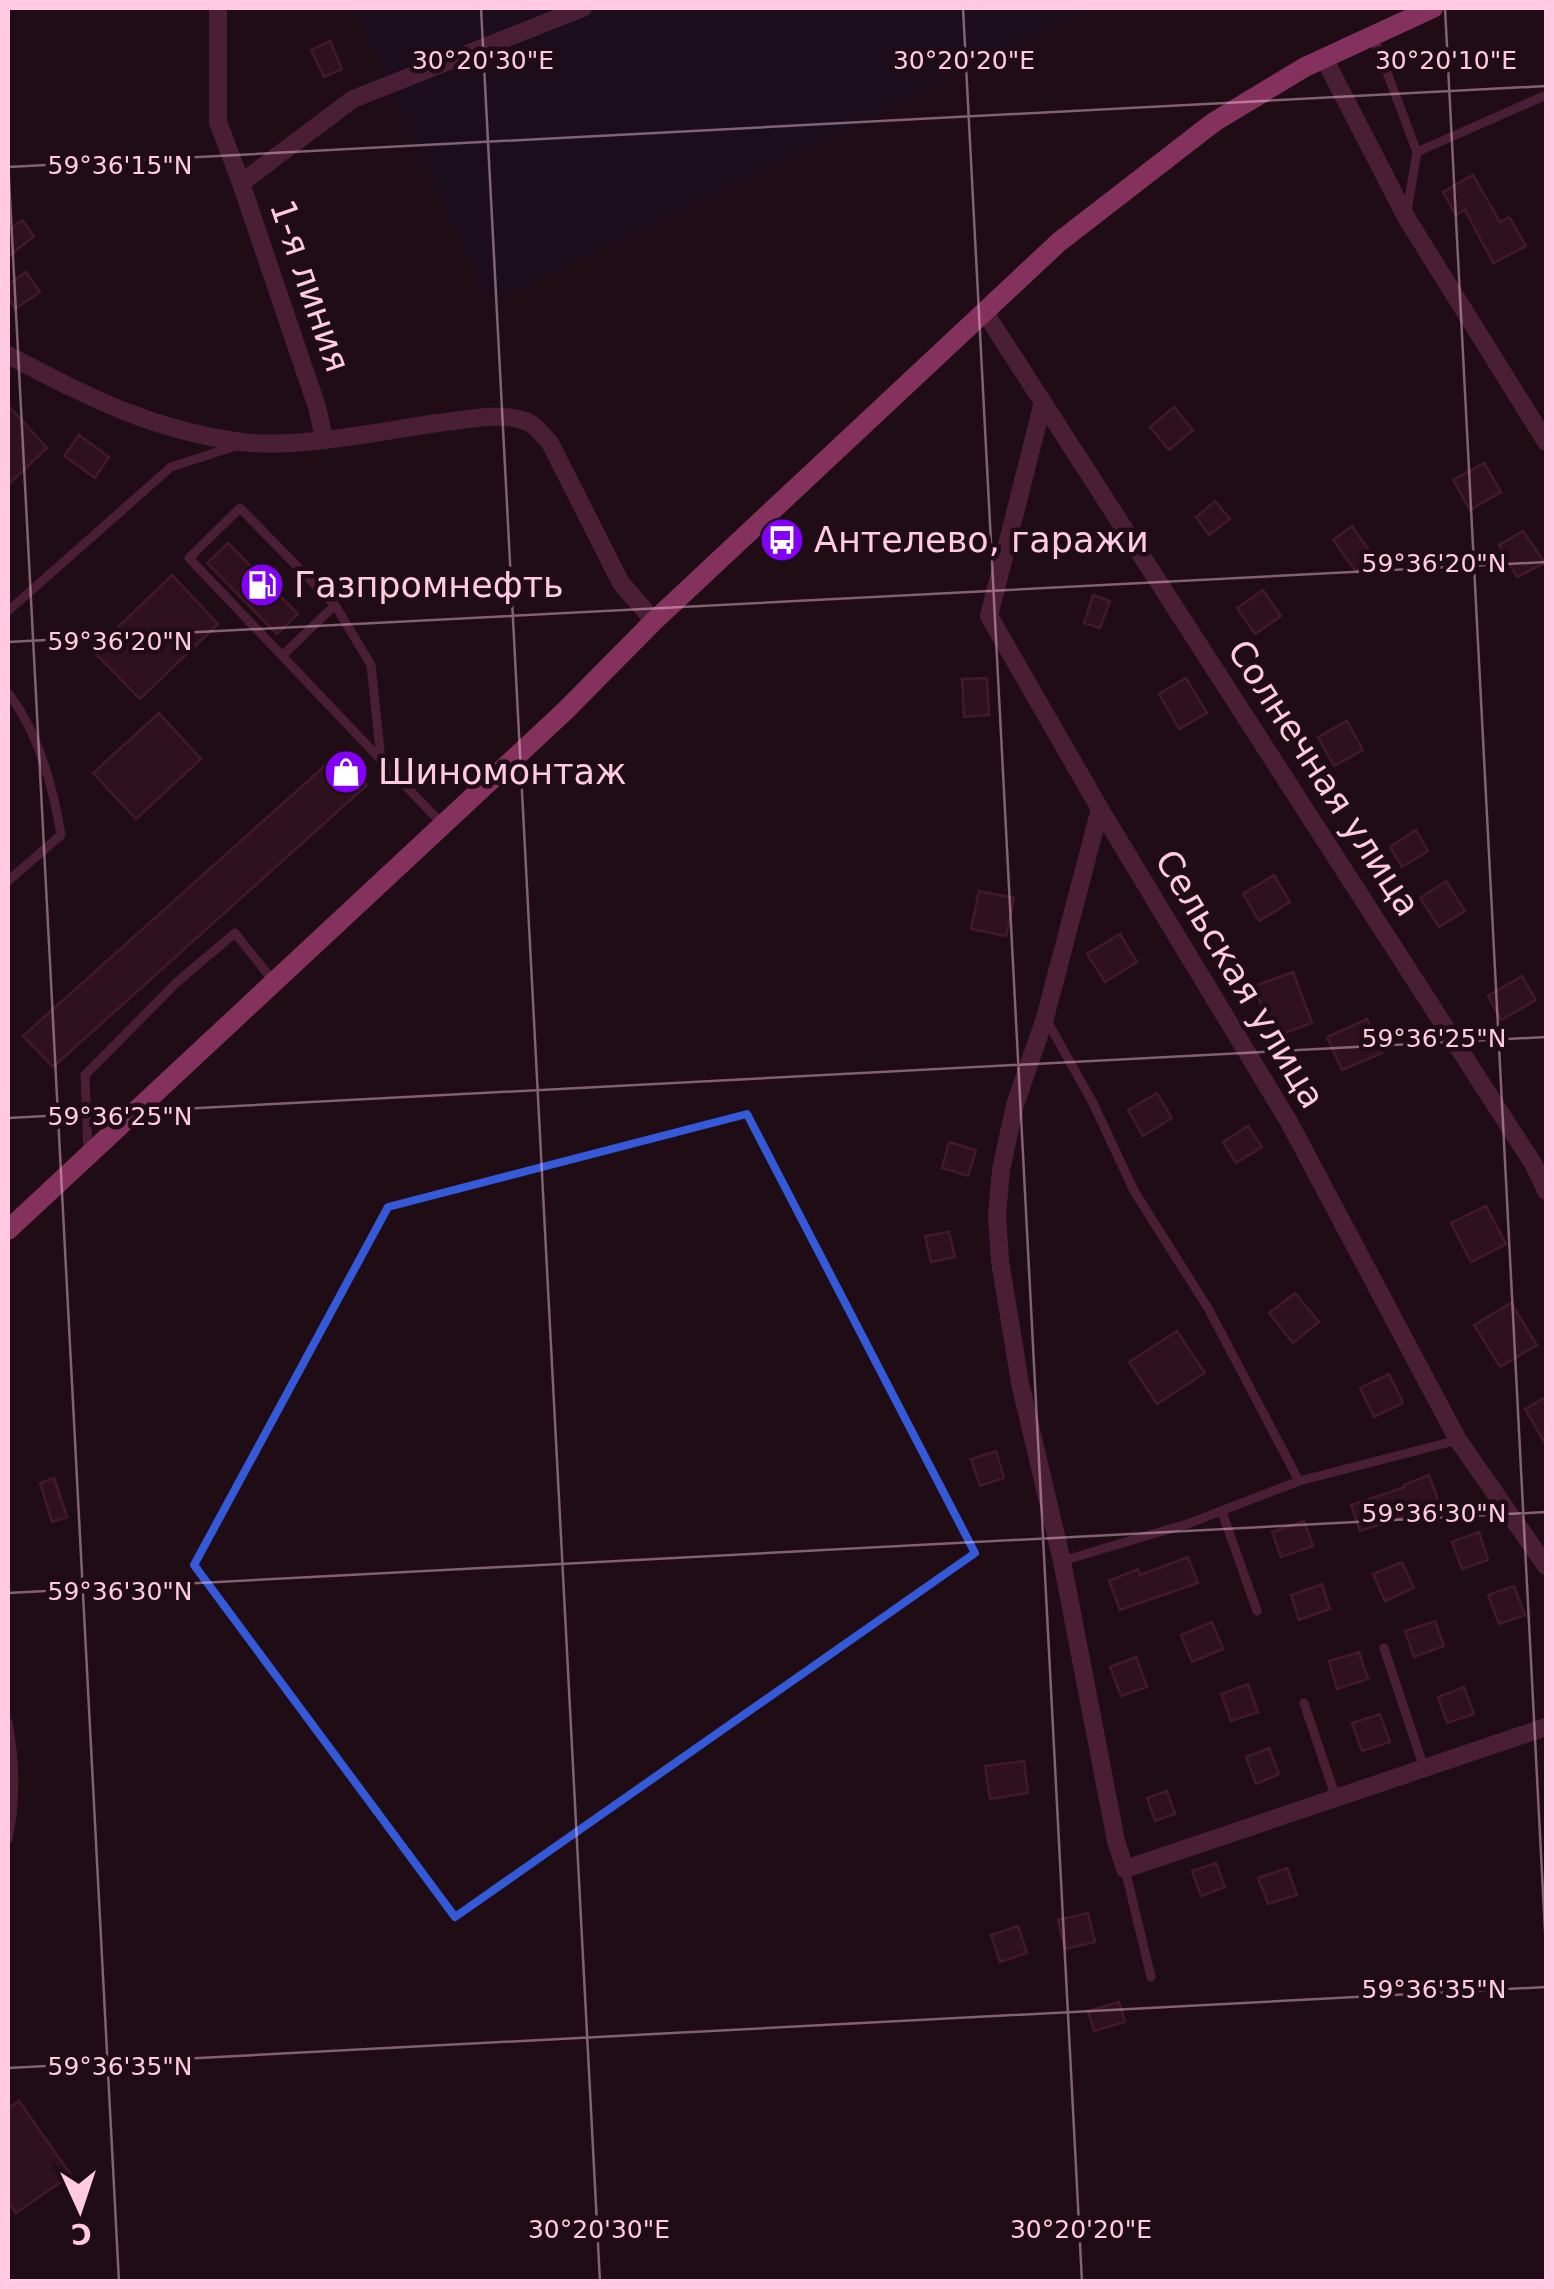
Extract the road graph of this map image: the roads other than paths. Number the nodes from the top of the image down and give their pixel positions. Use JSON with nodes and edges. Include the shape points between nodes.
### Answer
{"nodes":[{"id":1,"x":218,"y":8,"type":"edge"},
{"id":2,"x":584,"y":8,"type":"edge"},
{"id":3,"x":1433,"y":8,"type":"edge"},
{"id":4,"x":1372,"y":34,"type":"junction"},
{"id":5,"x":1324,"y":58,"type":"junction"},
{"id":6,"x":1546,"y":94,"type":"edge"},
{"id":7,"x":1417,"y":152,"type":"junction"},
{"id":8,"x":241,"y":182,"type":"junction"},
{"id":9,"x":1406,"y":217,"type":"junction"},
{"id":10,"x":984,"y":311,"type":"junction"},
{"id":11,"x":8,"y":355,"type":"edge"},
{"id":12,"x":1043,"y":402,"type":"junction"},
{"id":13,"x":324,"y":438,"type":"junction"},
{"id":14,"x":246,"y":442,"type":"junction"},
{"id":15,"x":1546,"y":442,"type":"edge"},
{"id":16,"x":335,"y":605,"type":"junction"},
{"id":17,"x":8,"y":611,"type":"edge"},
{"id":18,"x":654,"y":621,"type":"junction"},
{"id":19,"x":284,"y":655,"type":"junction"},
{"id":20,"x":8,"y":693,"type":"edge"},
{"id":21,"x":381,"y":760,"type":"junction"},
{"id":22,"x":1100,"y":809,"type":"junction"},
{"id":23,"x":443,"y":825,"type":"junction"},
{"id":24,"x":8,"y":881,"type":"edge"},
{"id":25,"x":274,"y":982,"type":"junction"},
{"id":26,"x":1046,"y":1018,"type":"junction"},
{"id":27,"x":88,"y":1155,"type":"junction"},
{"id":28,"x":1540,"y":1162,"type":"edge"},
{"id":29,"x":1546,"y":1192,"type":"edge"},
{"id":30,"x":8,"y":1230,"type":"edge"},
{"id":31,"x":1458,"y":1440,"type":"junction"},
{"id":32,"x":1299,"y":1481,"type":"junction"},
{"id":33,"x":1222,"y":1512,"type":"junction"},
{"id":34,"x":1062,"y":1561,"type":"junction"},
{"id":35,"x":1546,"y":1566,"type":"edge"},
{"id":36,"x":1258,"y":1611,"type":"dead end"},
{"id":37,"x":1384,"y":1648,"type":"dead end"},
{"id":38,"x":1304,"y":1704,"type":"dead end"},
{"id":39,"x":8,"y":1722,"type":"edge"},
{"id":40,"x":1546,"y":1727,"type":"edge"},
{"id":41,"x":1424,"y":1768,"type":"junction"},
{"id":42,"x":1336,"y":1798,"type":"junction"},
{"id":43,"x":8,"y":1839,"type":"edge"},
{"id":44,"x":1125,"y":1870,"type":"junction"},
{"id":45,"x":1151,"y":1977,"type":"dead end"}],
"edges":[{"from":1,"to":8,"type":"street","via":[[218,122]]},
{"from":2,"to":8,"type":"street","name":"1-я линия","via":[[352,99]]},
{"from":3,"to":4,"type":"main road"},
{"from":4,"to":5,"type":"main road"},
{"from":4,"to":7,"type":"lane"},
{"from":5,"to":9,"type":"street"},
{"from":5,"to":10,"type":"main road","via":[[1214,122],[1059,242]]},
{"from":6,"to":7,"type":"lane"},
{"from":7,"to":9,"type":"lane"},
{"from":8,"to":13,"type":"street","name":"1-я линия"},
{"from":9,"to":15,"type":"street"},
{"from":10,"to":12,"type":"street","name":"Солнечная улица"},
{"from":10,"to":18,"type":"main road"},
{"from":11,"to":14,"type":"street","via":[[107,406],[176,430]]},
{"from":12,"to":22,"type":"street","name":"Сельская улица","via":[[989,616]]},
{"from":12,"to":28,"type":"street","name":"Солнечная улица"},
{"from":13,"to":14,"type":"street"},
{"from":13,"to":18,"type":"street","via":[[484,417],[533,424],[550,443],[621,583]]},
{"from":14,"to":17,"type":"lane","via":[[172,467]]},
{"from":16,"to":19,"type":"lane"},
{"from":16,"to":19,"type":"lane","via":[[240,508],[189,558]]},
{"from":16,"to":21,"type":"lane","via":[[371,665]]},
{"from":18,"to":23,"type":"main road"},
{"from":19,"to":21,"type":"lane"},
{"from":20,"to":24,"type":"lane","via":[[26,716],[61,835]]},
{"from":21,"to":23,"type":"lane"},
{"from":22,"to":26,"type":"street"},
{"from":22,"to":31,"type":"street","name":"Сельская улица","via":[[1289,1122]]},
{"from":23,"to":25,"type":"main road"},
{"from":25,"to":27,"type":"main road"},
{"from":25,"to":27,"type":"lane","via":[[234,934],[176,982],[85,1075]]},
{"from":26,"to":32,"type":"lane","via":[[1134,1191],[1208,1308]]},
{"from":26,"to":34,"type":"street","via":[[1015,1105],[997,1216],[1020,1382]]},
{"from":27,"to":30,"type":"main road"},
{"from":28,"to":29,"type":"street","name":"Солнечная улица"},
{"from":31,"to":32,"type":"lane"},
{"from":31,"to":35,"type":"street","name":"Сельская улица"},
{"from":32,"to":33,"type":"lane"},
{"from":33,"to":34,"type":"lane"},
{"from":33,"to":36,"type":"lane"},
{"from":34,"to":44,"type":"street"},
{"from":37,"to":41,"type":"lane"},
{"from":38,"to":42,"type":"lane"},
{"from":39,"to":43,"type":"lane"},
{"from":40,"to":41,"type":"street"},
{"from":41,"to":42,"type":"street"},
{"from":42,"to":44,"type":"street"},
{"from":44,"to":45,"type":"lane"}]}
